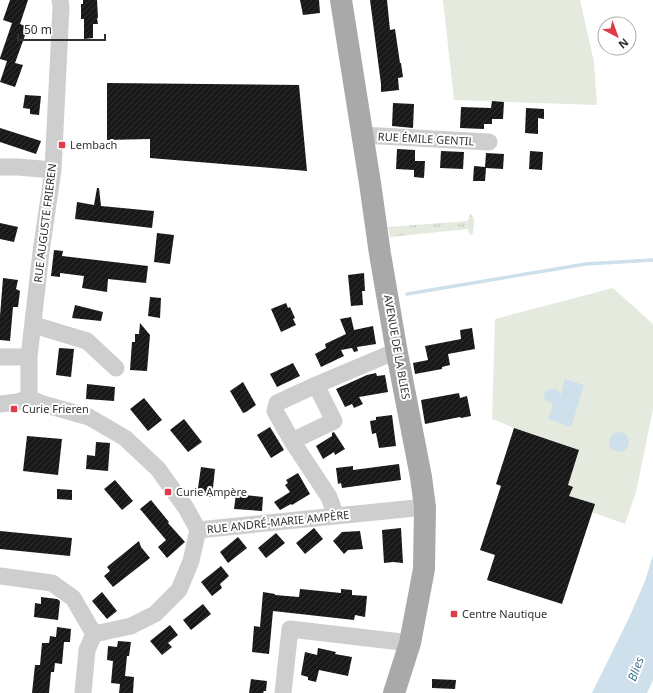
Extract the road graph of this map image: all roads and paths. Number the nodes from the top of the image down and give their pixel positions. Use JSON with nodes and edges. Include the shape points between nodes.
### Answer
{"nodes":[{"id":1,"x":60,"y":0,"type":"edge"},
{"id":2,"x":341,"y":0,"type":"edge"},
{"id":3,"x":362,"y":135,"type":"junction"},
{"id":4,"x":489,"y":142,"type":"dead end"},
{"id":5,"x":0,"y":168,"type":"edge"},
{"id":6,"x":53,"y":170,"type":"junction"},
{"id":7,"x":34,"y":325,"type":"junction"},
{"id":8,"x":397,"y":353,"type":"junction"},
{"id":9,"x":0,"y":356,"type":"edge"},
{"id":10,"x":29,"y":357,"type":"junction"},
{"id":11,"x":116,"y":368,"type":"dead end"},
{"id":12,"x":316,"y":385,"type":"junction"},
{"id":13,"x":29,"y":398,"type":"junction"},
{"id":14,"x":0,"y":404,"type":"edge"},
{"id":15,"x":292,"y":441,"type":"junction"},
{"id":16,"x":425,"y":507,"type":"junction"},
{"id":17,"x":336,"y":516,"type":"junction"},
{"id":18,"x":198,"y":530,"type":"junction"},
{"id":19,"x":0,"y":576,"type":"edge"},
{"id":20,"x":94,"y":634,"type":"junction"},
{"id":21,"x":410,"y":643,"type":"junction"},
{"id":22,"x":83,"y":693,"type":"edge"},
{"id":23,"x":283,"y":693,"type":"edge"},
{"id":24,"x":394,"y":693,"type":"edge"}],
"edges":[{"from":1,"to":6,"type":"street","name":"RUE AUGUSTE FRIEREN"},
{"from":2,"to":3,"type":"main road","name":"AVENUE DE LA BLIES"},
{"from":3,"to":4,"type":"street","name":"RUE ÉMILE GENTIL"},
{"from":3,"to":8,"type":"main road","name":"AVENUE DE LA BLIES"},
{"from":5,"to":6,"type":"street"},
{"from":6,"to":7,"type":"street","name":"RUE AUGUSTE FRIEREN"},
{"from":7,"to":10,"type":"street","name":"RUE AUGUSTE FRIEREN"},
{"from":7,"to":11,"type":"street","via":[[87,341]]},
{"from":8,"to":12,"type":"street"},
{"from":8,"to":16,"type":"main road","name":"AVENUE DE LA BLIES"},
{"from":9,"to":10,"type":"street"},
{"from":10,"to":13,"type":"street","name":"RUE AUGUSTE FRIEREN"},
{"from":12,"to":15,"type":"street","via":[[277,403],[275,411]]},
{"from":12,"to":15,"type":"street","via":[[334,421]]},
{"from":13,"to":14,"type":"street"},
{"from":13,"to":18,"type":"street","via":[[89,417],[125,438],[158,469],[186,508]]},
{"from":15,"to":17,"type":"street","via":[[329,498]]},
{"from":16,"to":17,"type":"street","name":"RUE ANDRÉ-MARIE AMPÈRE"},
{"from":16,"to":21,"type":"main road","name":"AVENUE DE LA BLIES","via":[[424,568]]},
{"from":17,"to":18,"type":"street","name":"RUE ANDRÉ-MARIE AMPÈRE"},
{"from":18,"to":20,"type":"street","name":"RUE ANDRÉ-MARIE AMPÈRE","via":[[191,561],[179,590],[155,614],[131,626]]},
{"from":19,"to":20,"type":"street","via":[[52,584],[73,598]]},
{"from":20,"to":22,"type":"street","via":[[87,650]]},
{"from":21,"to":23,"type":"street","via":[[290,629]]},
{"from":21,"to":24,"type":"main road","name":"AVENUE DE LA BLIES"}]}
